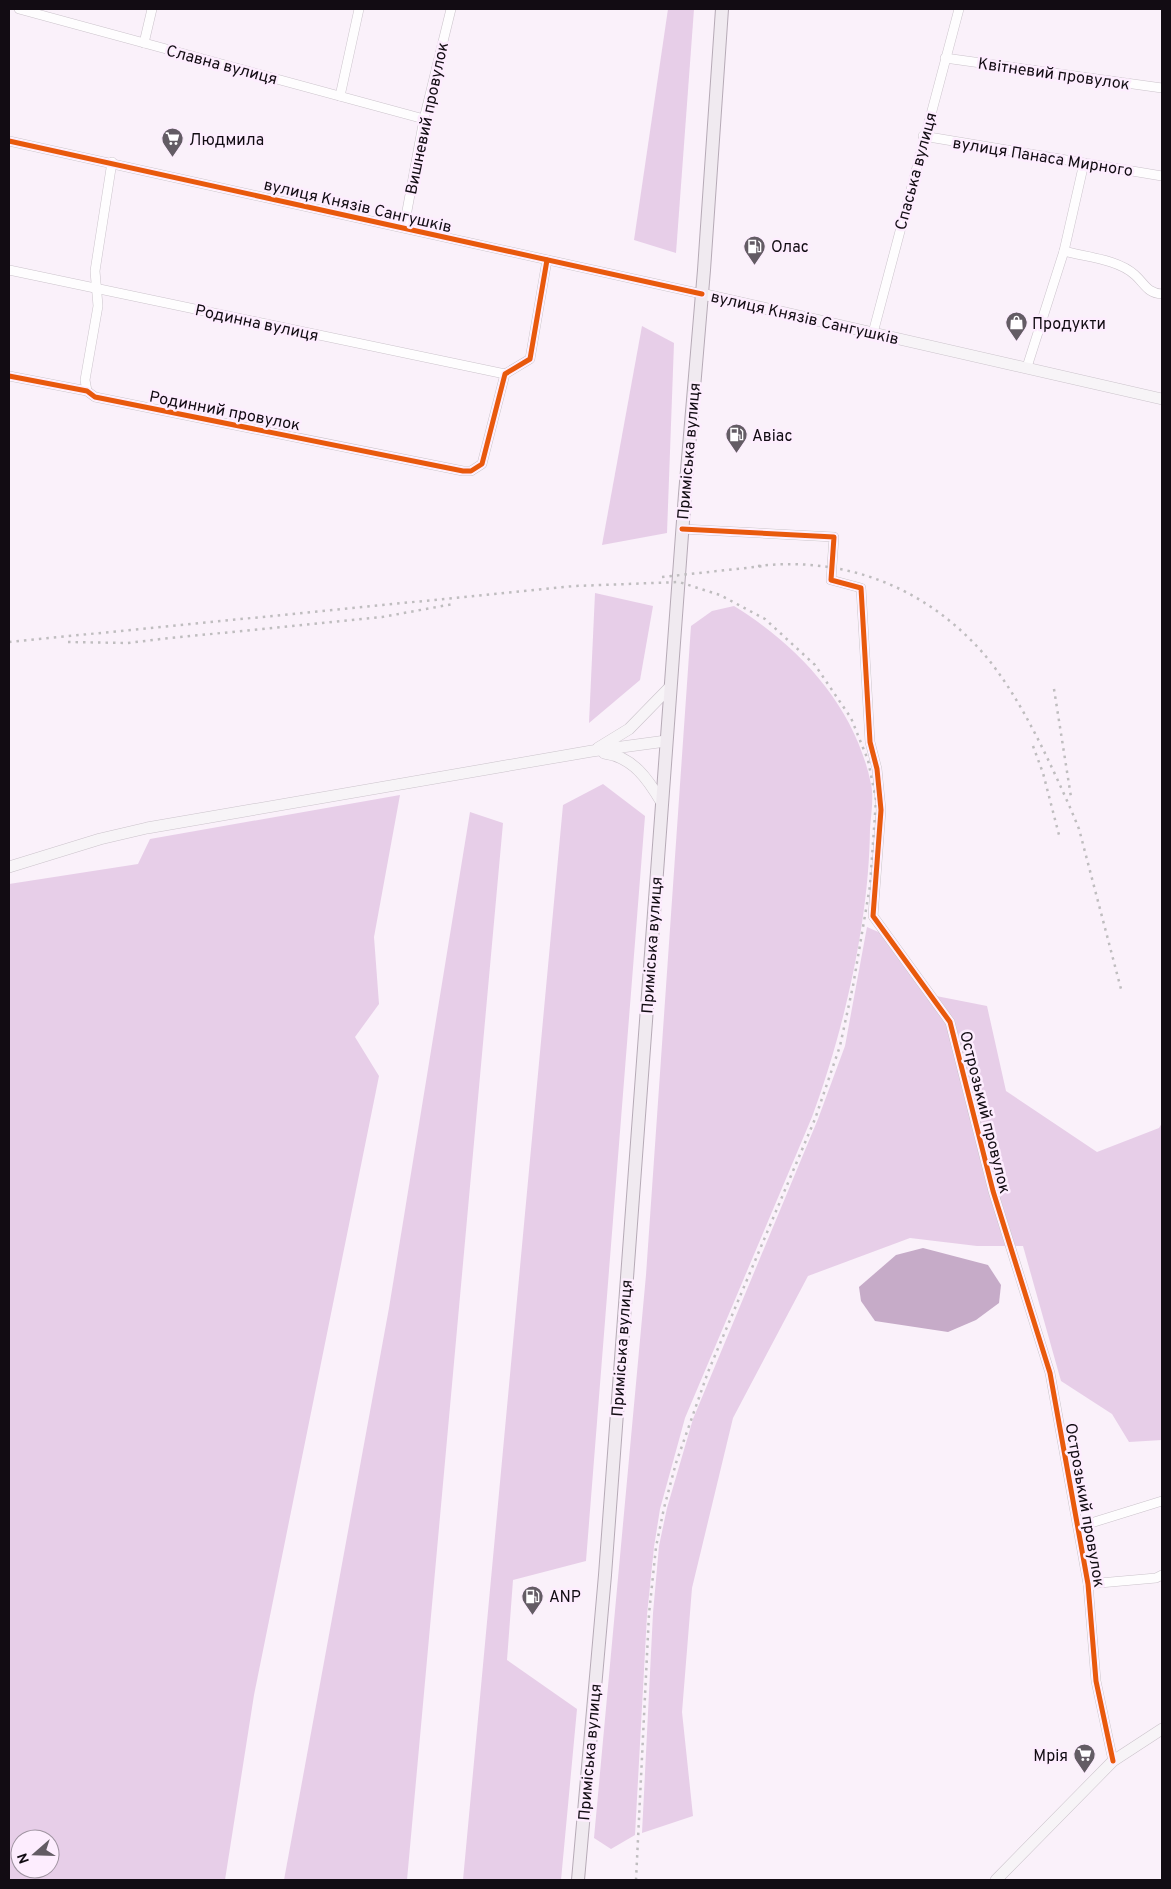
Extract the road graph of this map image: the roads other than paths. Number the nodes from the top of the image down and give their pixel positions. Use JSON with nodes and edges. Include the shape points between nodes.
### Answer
{"nodes":[{"id":1,"x":19,"y":9,"type":"edge"},
{"id":2,"x":152,"y":9,"type":"edge"},
{"id":3,"x":450,"y":9,"type":"edge"},
{"id":4,"x":722,"y":9,"type":"edge"},
{"id":5,"x":959,"y":9,"type":"edge"},
{"id":6,"x":356,"y":10,"type":"edge"},
{"id":7,"x":144,"y":43,"type":"junction"},
{"id":8,"x":945,"y":58,"type":"junction"},
{"id":9,"x":1162,"y":88,"type":"edge"},
{"id":10,"x":340,"y":96,"type":"junction"},
{"id":11,"x":424,"y":119,"type":"junction"},
{"id":12,"x":923,"y":136,"type":"junction"},
{"id":13,"x":9,"y":141,"type":"edge"},
{"id":14,"x":112,"y":162,"type":"junction"},
{"id":15,"x":1084,"y":163,"type":"junction"},
{"id":16,"x":1162,"y":176,"type":"edge"},
{"id":17,"x":404,"y":228,"type":"junction"},
{"id":18,"x":1064,"y":251,"type":"junction"},
{"id":19,"x":548,"y":260,"type":"junction"},
{"id":20,"x":9,"y":270,"type":"edge"},
{"id":21,"x":97,"y":288,"type":"junction"},
{"id":22,"x":702,"y":294,"type":"junction"},
{"id":23,"x":1162,"y":294,"type":"edge"},
{"id":24,"x":873,"y":333,"type":"junction"},
{"id":25,"x":1027,"y":367,"type":"junction"},
{"id":26,"x":505,"y":374,"type":"junction"},
{"id":27,"x":9,"y":376,"type":"edge"},
{"id":28,"x":87,"y":390,"type":"junction"},
{"id":29,"x":1162,"y":399,"type":"edge"},
{"id":30,"x":682,"y":529,"type":"junction"},
{"id":31,"x":670,"y":688,"type":"junction"},
{"id":32,"x":666,"y":741,"type":"junction"},
{"id":33,"x":592,"y":751,"type":"junction"},
{"id":34,"x":662,"y":803,"type":"junction"},
{"id":35,"x":9,"y":867,"type":"edge"},
{"id":36,"x":1162,"y":1501,"type":"edge"},
{"id":37,"x":1078,"y":1527,"type":"junction"},
{"id":38,"x":1162,"y":1575,"type":"edge"},
{"id":39,"x":1088,"y":1584,"type":"junction"},
{"id":40,"x":1162,"y":1729,"type":"edge"},
{"id":41,"x":1113,"y":1761,"type":"junction"},
{"id":42,"x":578,"y":1880,"type":"edge"},
{"id":43,"x":996,"y":1880,"type":"edge"}],
"edges":[{"from":1,"to":7,"type":"street","name":"Славна вулиця"},
{"from":2,"to":7,"type":"street"},
{"from":3,"to":11,"type":"street","name":"Вишневий провулок"},
{"from":4,"to":22,"type":"main road","name":"Приміська вулиця"},
{"from":5,"to":8,"type":"street","name":"Спаська вулиця"},
{"from":6,"to":10,"type":"street"},
{"from":7,"to":10,"type":"street","name":"Славна вулиця"},
{"from":8,"to":9,"type":"street","name":"Квітневий провулок"},
{"from":8,"to":12,"type":"street","name":"Спаська вулиця"},
{"from":10,"to":11,"type":"street","name":"Славна вулиця"},
{"from":11,"to":17,"type":"street","name":"Вишневий провулок"},
{"from":12,"to":15,"type":"street","name":"вулиця Панаса Мирного"},
{"from":12,"to":24,"type":"street","name":"Спаська вулиця"},
{"from":13,"to":14,"type":"street","name":"вулиця Князів Сангушків"},
{"from":14,"to":17,"type":"street","name":"вулиця Князів Сангушків"},
{"from":14,"to":21,"type":"street","via":[[95,271]]},
{"from":15,"to":16,"type":"street","name":"вулиця Панаса Мирного"},
{"from":15,"to":18,"type":"street"},
{"from":17,"to":19,"type":"street","name":"вулиця Князів Сангушків"},
{"from":18,"to":23,"type":"street","via":[[1120,266],[1135,275],[1153,293]]},
{"from":18,"to":25,"type":"street"},
{"from":19,"to":22,"type":"street","name":"вулиця Князів Сангушків"},
{"from":19,"to":26,"type":"street","via":[[530,359]]},
{"from":20,"to":21,"type":"street","name":"Родинна вулиця"},
{"from":21,"to":26,"type":"street","name":"Родинна вулиця"},
{"from":21,"to":28,"type":"street","via":[[98,306],[85,380]]},
{"from":22,"to":24,"type":"main road","name":"вулиця Князів Сангушків"},
{"from":22,"to":30,"type":"main road","name":"Приміська вулиця"},
{"from":24,"to":25,"type":"main road","name":"вулиця Князів Сангушків"},
{"from":25,"to":29,"type":"main road","name":"вулиця Князів Сангушків"},
{"from":26,"to":28,"type":"street","name":"Родинний провулок","via":[[482,464],[471,471],[95,397]]},
{"from":27,"to":28,"type":"street","name":"Родинний провулок"},
{"from":30,"to":31,"type":"main road","name":"Приміська вулиця"},
{"from":30,"to":37,"type":"street","name":"Острозький провулок","via":[[834,537],[831,580],[861,588],[870,742],[881,810],[873,916],[950,1022],[993,1191],[1050,1374]]},
{"from":31,"to":32,"type":"main road","name":"Приміська вулиця"},
{"from":31,"to":33,"type":"main road","via":[[629,729]]},
{"from":32,"to":33,"type":"main road"},
{"from":32,"to":34,"type":"main road","name":"Приміська вулиця"},
{"from":33,"to":34,"type":"main road","via":[[624,758],[638,768]]},
{"from":33,"to":35,"type":"main road","via":[[147,828]]},
{"from":34,"to":42,"type":"main road","name":"Приміська вулиця","via":[[605,1576]]},
{"from":36,"to":37,"type":"street"},
{"from":37,"to":39,"type":"street","name":"Острозький провулок"},
{"from":38,"to":39,"type":"street"},
{"from":39,"to":41,"type":"street","name":"Острозький провулок","via":[[1096,1681]]},
{"from":40,"to":41,"type":"main road"},
{"from":41,"to":43,"type":"main road"}]}
